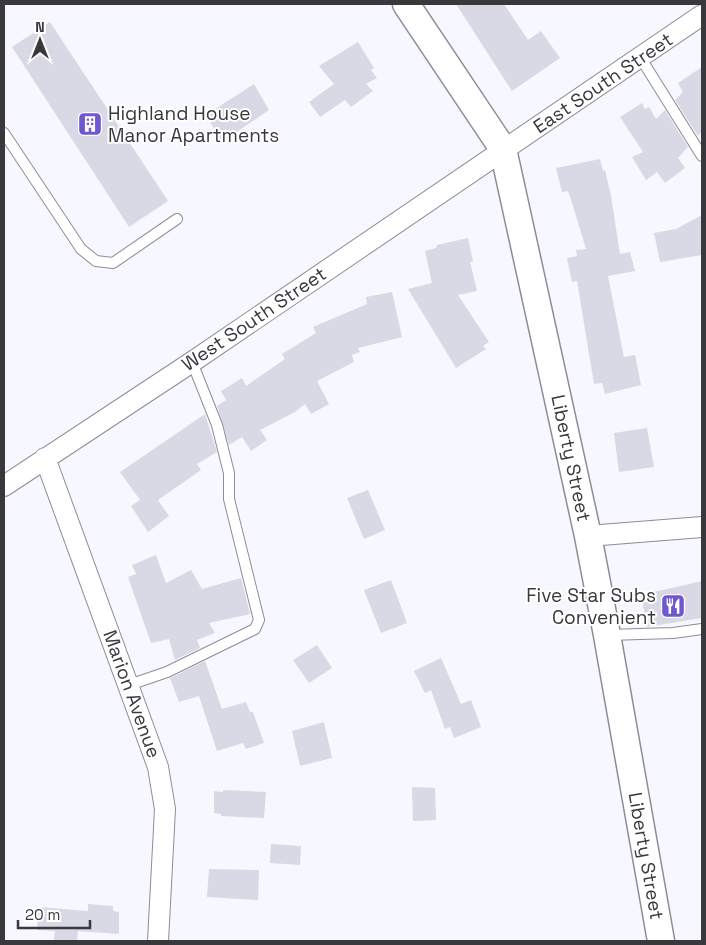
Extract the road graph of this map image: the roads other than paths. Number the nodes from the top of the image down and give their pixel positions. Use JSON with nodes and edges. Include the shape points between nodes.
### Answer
{"nodes":[{"id":1,"x":406,"y":4,"type":"edge"},
{"id":2,"x":702,"y":16,"type":"edge"},
{"id":3,"x":640,"y":58,"type":"junction"},
{"id":4,"x":4,"y":133,"type":"edge"},
{"id":5,"x":502,"y":149,"type":"junction"},
{"id":6,"x":702,"y":156,"type":"edge"},
{"id":7,"x":177,"y":219,"type":"dead end"},
{"id":8,"x":192,"y":362,"type":"junction"},
{"id":9,"x":45,"y":458,"type":"junction"},
{"id":10,"x":4,"y":486,"type":"edge"},
{"id":11,"x":702,"y":527,"type":"edge"},
{"id":12,"x":588,"y":536,"type":"junction"},
{"id":13,"x":702,"y":629,"type":"edge"},
{"id":14,"x":608,"y":635,"type":"junction"},
{"id":15,"x":128,"y":685,"type":"junction"},
{"id":16,"x":158,"y":941,"type":"edge"},
{"id":17,"x":661,"y":941,"type":"edge"}],
"edges":[{"from":1,"to":5,"type":"street","name":"Liberty Street"},
{"from":2,"to":3,"type":"street","name":"East South Street"},
{"from":3,"to":5,"type":"street","name":"East South Street"},
{"from":3,"to":6,"type":"lane"},
{"from":4,"to":7,"type":"lane","via":[[81,249],[96,261],[114,263]]},
{"from":5,"to":8,"type":"street","name":"West South Street"},
{"from":5,"to":12,"type":"street","name":"Liberty Street"},
{"from":8,"to":9,"type":"street","name":"West South Street"},
{"from":8,"to":15,"type":"lane","via":[[219,434],[229,473],[229,499],[259,620],[255,629],[167,672]]},
{"from":9,"to":10,"type":"street","name":"West South Street"},
{"from":9,"to":15,"type":"street","name":"Marion Avenue"},
{"from":11,"to":12,"type":"street"},
{"from":12,"to":14,"type":"street","name":"Liberty Street"},
{"from":13,"to":14,"type":"lane"},
{"from":14,"to":17,"type":"street","name":"Liberty Street"},
{"from":15,"to":16,"type":"street","name":"Marion Avenue","via":[[158,767],[165,809]]}]}
